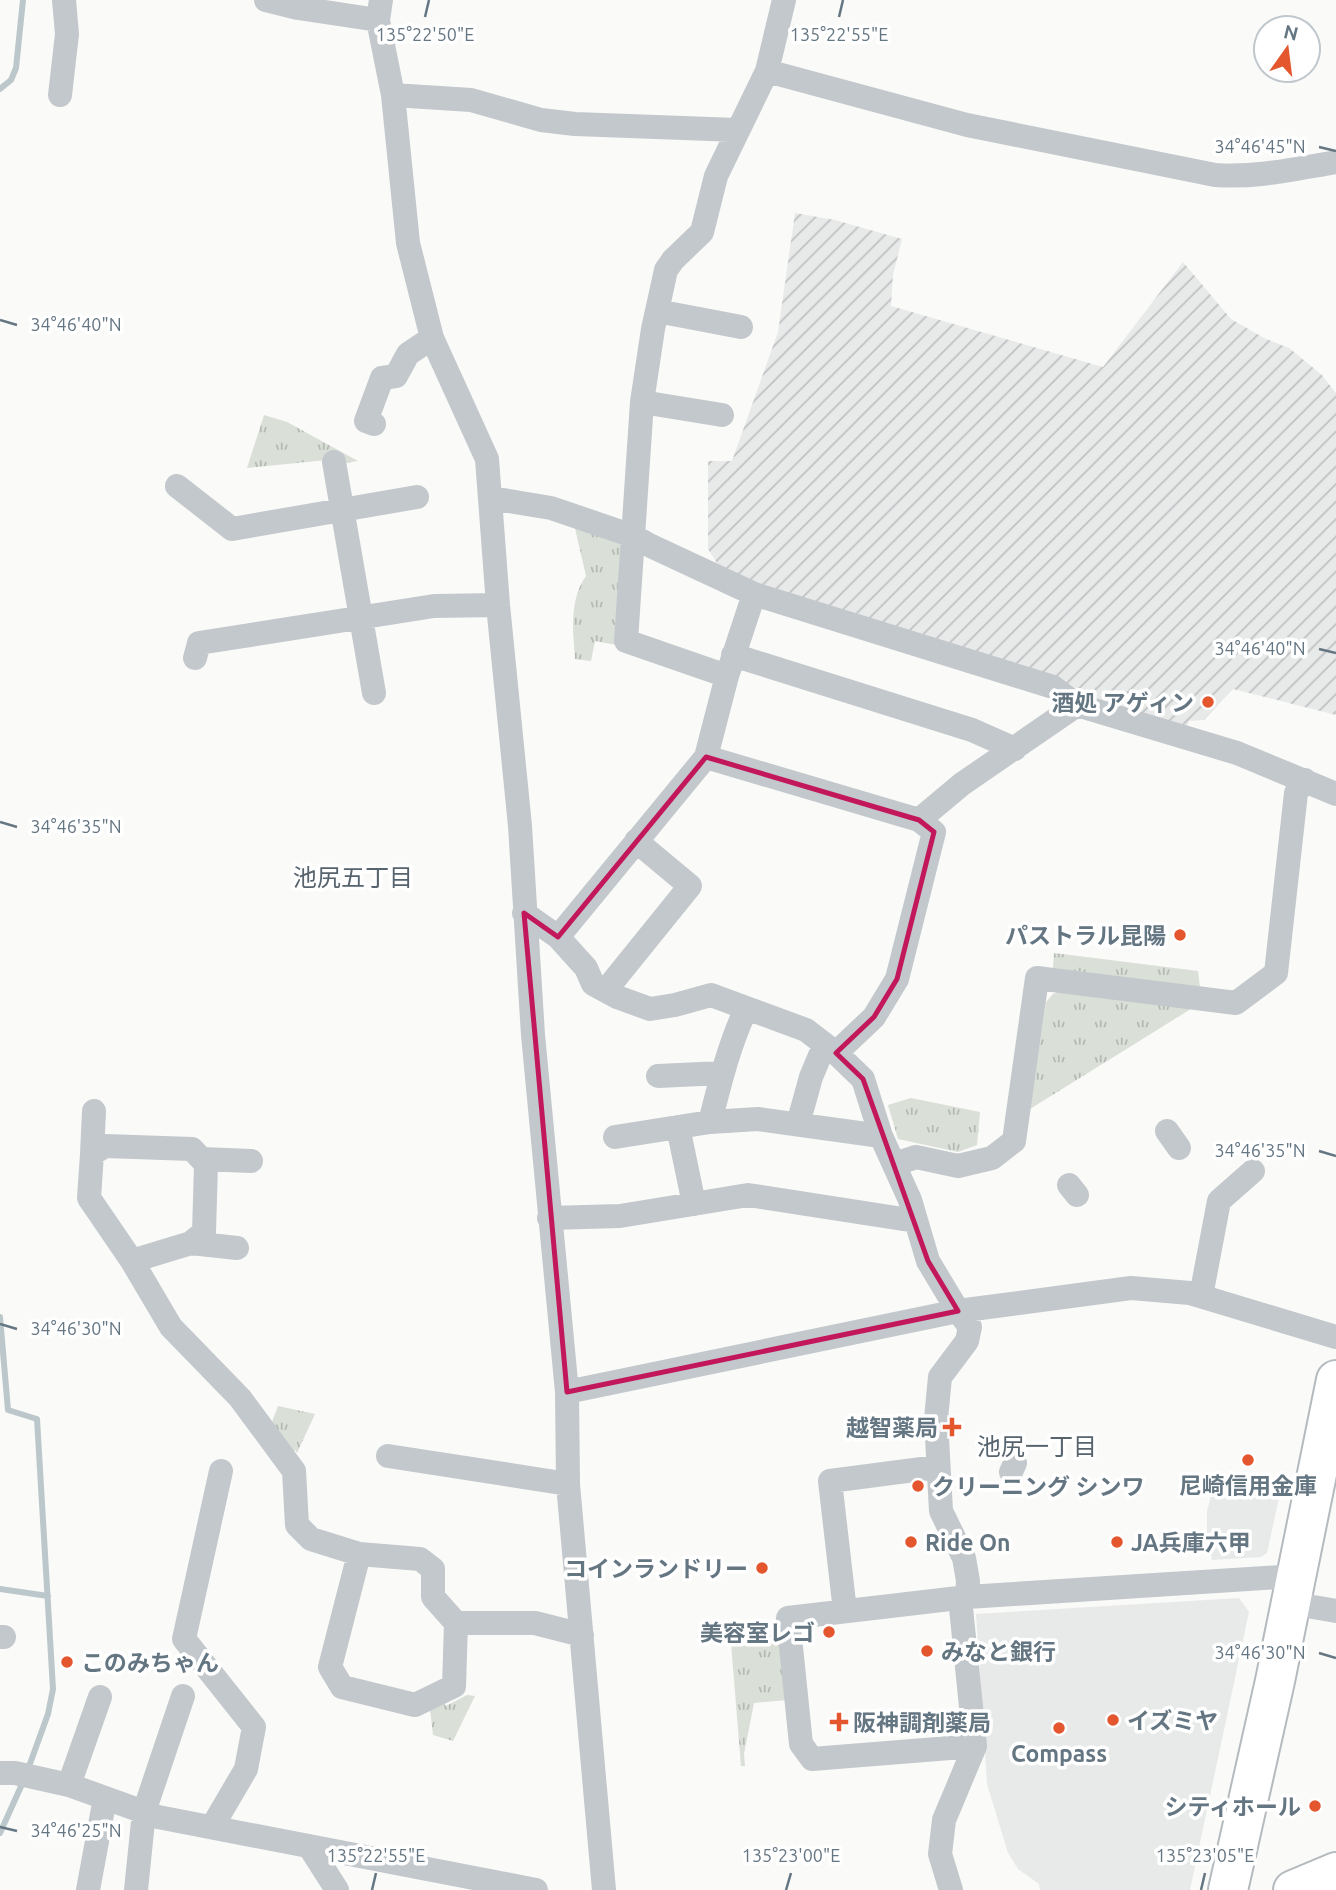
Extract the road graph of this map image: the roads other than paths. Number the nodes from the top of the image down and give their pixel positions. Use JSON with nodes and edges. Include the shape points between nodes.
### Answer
{"nodes":[{"id":1,"x":64,"y":0,"type":"edge"},
{"id":2,"x":266,"y":0,"type":"edge"},
{"id":3,"x":784,"y":0,"type":"edge"},
{"id":4,"x":379,"y":10,"type":"edge"},
{"id":5,"x":767,"y":71,"type":"junction"},
{"id":6,"x":59,"y":84,"type":"dead end"},
{"id":7,"x":393,"y":95,"type":"junction"},
{"id":8,"x":737,"y":130,"type":"junction"},
{"id":9,"x":1336,"y":162,"type":"edge"},
{"id":10,"x":657,"y":311,"type":"junction"},
{"id":11,"x":741,"y":327,"type":"dead end"},
{"id":12,"x":432,"y":338,"type":"junction"},
{"id":13,"x":642,"y":402,"type":"junction"},
{"id":14,"x":722,"y":415,"type":"dead end"},
{"id":15,"x":374,"y":425,"type":"dead end"},
{"id":16,"x":334,"y":462,"type":"dead end"},
{"id":17,"x":188,"y":487,"type":"dead end"},
{"id":18,"x":417,"y":497,"type":"dead end"},
{"id":19,"x":491,"y":498,"type":"junction"},
{"id":20,"x":344,"y":509,"type":"junction"},
{"id":21,"x":633,"y":536,"type":"junction"},
{"id":22,"x":754,"y":594,"type":"junction"},
{"id":23,"x":498,"y":605,"type":"junction"},
{"id":24,"x":361,"y":617,"type":"junction"},
{"id":25,"x":195,"y":658,"type":"dead end"},
{"id":26,"x":730,"y":666,"type":"junction"},
{"id":27,"x":374,"y":693,"type":"dead end"},
{"id":28,"x":1077,"y":705,"type":"junction"},
{"id":29,"x":1015,"y":749,"type":"junction"},
{"id":30,"x":706,"y":757,"type":"junction"},
{"id":31,"x":1305,"y":780,"type":"junction"},
{"id":32,"x":1336,"y":794,"type":"edge"},
{"id":33,"x":919,"y":820,"type":"junction"},
{"id":34,"x":636,"y":841,"type":"junction"},
{"id":35,"x":524,"y":913,"type":"junction"},
{"id":36,"x":558,"y":937,"type":"junction"},
{"id":37,"x":606,"y":990,"type":"junction"},
{"id":38,"x":746,"y":1009,"type":"junction"},
{"id":39,"x":830,"y":1049,"type":"junction"},
{"id":40,"x":722,"y":1073,"type":"junction"},
{"id":41,"x":658,"y":1076,"type":"dead end"},
{"id":42,"x":94,"y":1111,"type":"dead end"},
{"id":43,"x":710,"y":1122,"type":"junction"},
{"id":44,"x":798,"y":1124,"type":"junction"},
{"id":45,"x":678,"y":1127,"type":"junction"},
{"id":46,"x":881,"y":1136,"type":"junction"},
{"id":47,"x":615,"y":1137,"type":"dead end"},
{"id":48,"x":189,"y":1144,"type":"junction"},
{"id":49,"x":92,"y":1154,"type":"junction"},
{"id":50,"x":251,"y":1161,"type":"dead end"},
{"id":51,"x":895,"y":1164,"type":"junction"},
{"id":52,"x":1253,"y":1171,"type":"dead end"},
{"id":53,"x":694,"y":1204,"type":"junction"},
{"id":54,"x":549,"y":1219,"type":"junction"},
{"id":55,"x":916,"y":1221,"type":"junction"},
{"id":56,"x":191,"y":1243,"type":"junction"},
{"id":57,"x":237,"y":1248,"type":"dead end"},
{"id":58,"x":132,"y":1261,"type":"junction"},
{"id":59,"x":1201,"y":1296,"type":"junction"},
{"id":60,"x":958,"y":1311,"type":"junction"},
{"id":61,"x":1336,"y":1337,"type":"edge"},
{"id":62,"x":1336,"y":1380,"type":"edge"},
{"id":63,"x":567,"y":1392,"type":"junction"},
{"id":64,"x":397,"y":1464,"type":"dead end"},
{"id":65,"x":937,"y":1467,"type":"junction"},
{"id":66,"x":221,"y":1471,"type":"dead end"},
{"id":67,"x":568,"y":1484,"type":"junction"},
{"id":68,"x":359,"y":1554,"type":"junction"},
{"id":69,"x":1293,"y":1590,"type":"junction"},
{"id":70,"x":964,"y":1597,"type":"junction"},
{"id":71,"x":845,"y":1611,"type":"junction"},
{"id":72,"x":1336,"y":1611,"type":"edge"},
{"id":73,"x":456,"y":1623,"type":"junction"},
{"id":74,"x":582,"y":1635,"type":"junction"},
{"id":75,"x":183,"y":1696,"type":"dead end"},
{"id":76,"x":100,"y":1697,"type":"dead end"},
{"id":77,"x":975,"y":1746,"type":"junction"},
{"id":78,"x":0,"y":1773,"type":"edge"},
{"id":79,"x":69,"y":1785,"type":"junction"},
{"id":80,"x":105,"y":1798,"type":"junction"},
{"id":81,"x":144,"y":1812,"type":"junction"},
{"id":82,"x":212,"y":1827,"type":"junction"},
{"id":83,"x":309,"y":1846,"type":"junction"},
{"id":84,"x":1336,"y":1872,"type":"edge"},
{"id":85,"x":1297,"y":1889,"type":"edge"},
{"id":86,"x":88,"y":1890,"type":"edge"},
{"id":87,"x":136,"y":1890,"type":"edge"},
{"id":88,"x":337,"y":1890,"type":"edge"},
{"id":89,"x":536,"y":1890,"type":"edge"},
{"id":90,"x":604,"y":1890,"type":"edge"},
{"id":91,"x":951,"y":1890,"type":"edge"},
{"id":92,"x":1228,"y":1890,"type":"edge"}],
"edges":[{"from":1,"to":6,"type":"street","via":[[67,34]]},
{"from":2,"to":4,"type":"street","via":[[298,8]]},
{"from":3,"to":5,"type":"street"},
{"from":4,"to":7,"type":"street"},
{"from":5,"to":8,"type":"street"},
{"from":5,"to":9,"type":"street","via":[[967,125],[1215,175],[1261,175]]},
{"from":7,"to":8,"type":"street","via":[[471,100],[541,120]]},
{"from":7,"to":12,"type":"street","via":[[408,243]]},
{"from":8,"to":10,"type":"street","via":[[716,176],[702,232],[666,270]]},
{"from":10,"to":11,"type":"street"},
{"from":10,"to":13,"type":"street"},
{"from":12,"to":15,"type":"street","via":[[408,354],[396,376],[375,375],[366,421]]},
{"from":12,"to":19,"type":"street","via":[[487,459]]},
{"from":13,"to":14,"type":"street"},
{"from":13,"to":21,"type":"street"},
{"from":16,"to":20,"type":"street"},
{"from":17,"to":20,"type":"street","via":[[232,529]]},
{"from":18,"to":20,"type":"street"},
{"from":19,"to":21,"type":"street","via":[[551,508]]},
{"from":19,"to":23,"type":"street"},
{"from":20,"to":24,"type":"street"},
{"from":21,"to":22,"type":"street"},
{"from":21,"to":26,"type":"street","via":[[626,641]]},
{"from":22,"to":26,"type":"street"},
{"from":22,"to":28,"type":"street","via":[[1053,687]]},
{"from":23,"to":24,"type":"street","via":[[434,606]]},
{"from":23,"to":35,"type":"street"},
{"from":24,"to":25,"type":"street","via":[[199,643]]},
{"from":24,"to":27,"type":"street"},
{"from":26,"to":29,"type":"street","via":[[972,730]]},
{"from":26,"to":30,"type":"street"},
{"from":28,"to":29,"type":"street"},
{"from":28,"to":31,"type":"street","via":[[1237,753]]},
{"from":29,"to":33,"type":"street"},
{"from":30,"to":33,"type":"street"},
{"from":30,"to":34,"type":"street"},
{"from":31,"to":32,"type":"street"},
{"from":31,"to":51,"type":"street","via":[[1296,793],[1276,973],[1236,1003],[1037,978],[1014,1141],[992,1158],[958,1166],[916,1157]]},
{"from":33,"to":39,"type":"street","via":[[934,832],[897,979],[874,1017]]},
{"from":34,"to":36,"type":"street"},
{"from":34,"to":37,"type":"street","via":[[690,886]]},
{"from":35,"to":36,"type":"street"},
{"from":35,"to":54,"type":"street"},
{"from":36,"to":37,"type":"street","via":[[586,968],[593,984]]},
{"from":37,"to":38,"type":"street","via":[[650,1009],[711,995]]},
{"from":38,"to":39,"type":"street","via":[[806,1030]]},
{"from":38,"to":40,"type":"street"},
{"from":39,"to":44,"type":"street","via":[[811,1077]]},
{"from":39,"to":46,"type":"street","via":[[863,1079]]},
{"from":40,"to":41,"type":"street"},
{"from":40,"to":43,"type":"street"},
{"from":42,"to":49,"type":"street"},
{"from":43,"to":44,"type":"street","via":[[758,1119]]},
{"from":43,"to":45,"type":"street"},
{"from":44,"to":46,"type":"street"},
{"from":45,"to":47,"type":"street"},
{"from":45,"to":53,"type":"street"},
{"from":46,"to":51,"type":"street"},
{"from":48,"to":49,"type":"street","via":[[105,1146]]},
{"from":48,"to":50,"type":"street"},
{"from":48,"to":56,"type":"street","via":[[206,1164],[204,1233]]},
{"from":49,"to":58,"type":"street","via":[[89,1198]]},
{"from":51,"to":55,"type":"street"},
{"from":52,"to":59,"type":"street","via":[[1219,1201]]},
{"from":53,"to":54,"type":"street","via":[[620,1216]]},
{"from":53,"to":55,"type":"street","via":[[748,1195]]},
{"from":54,"to":63,"type":"street"},
{"from":55,"to":60,"type":"street","via":[[928,1261]]},
{"from":56,"to":57,"type":"street"},
{"from":56,"to":58,"type":"street"},
{"from":58,"to":68,"type":"street","via":[[171,1327],[240,1398],[294,1471],[297,1525],[311,1539]]},
{"from":59,"to":60,"type":"street","via":[[1130,1288]]},
{"from":59,"to":61,"type":"street"},
{"from":60,"to":63,"type":"street"},
{"from":60,"to":65,"type":"street","via":[[971,1332],[940,1377]]},
{"from":62,"to":69,"type":"main road"},
{"from":63,"to":67,"type":"street"},
{"from":64,"to":67,"type":"street","via":[[473,1481]]},
{"from":65,"to":70,"type":"street","via":[[941,1511],[964,1558],[968,1581]]},
{"from":65,"to":71,"type":"street","via":[[830,1481]]},
{"from":66,"to":82,"type":"street","via":[[184,1639],[254,1727],[246,1769]]},
{"from":67,"to":74,"type":"street"},
{"from":68,"to":73,"type":"street","via":[[420,1559],[433,1569],[433,1597]]},
{"from":68,"to":73,"type":"street","via":[[330,1667],[342,1687],[415,1705],[454,1686]]},
{"from":69,"to":70,"type":"street"},
{"from":69,"to":72,"type":"street"},
{"from":69,"to":92,"type":"main road"},
{"from":70,"to":71,"type":"street"},
{"from":70,"to":77,"type":"street"},
{"from":71,"to":77,"type":"street","via":[[788,1618],[801,1744],[812,1759]]},
{"from":73,"to":74,"type":"street","via":[[535,1623]]},
{"from":74,"to":90,"type":"street"},
{"from":75,"to":81,"type":"street"},
{"from":76,"to":79,"type":"street"},
{"from":77,"to":91,"type":"street","via":[[944,1820],[940,1854]]},
{"from":78,"to":79,"type":"street"},
{"from":79,"to":80,"type":"street"},
{"from":80,"to":81,"type":"street"},
{"from":80,"to":86,"type":"street"},
{"from":81,"to":82,"type":"street"},
{"from":81,"to":87,"type":"street"},
{"from":82,"to":83,"type":"street"},
{"from":83,"to":88,"type":"street"},
{"from":83,"to":89,"type":"street"},
{"from":84,"to":85,"type":"main road"}]}
